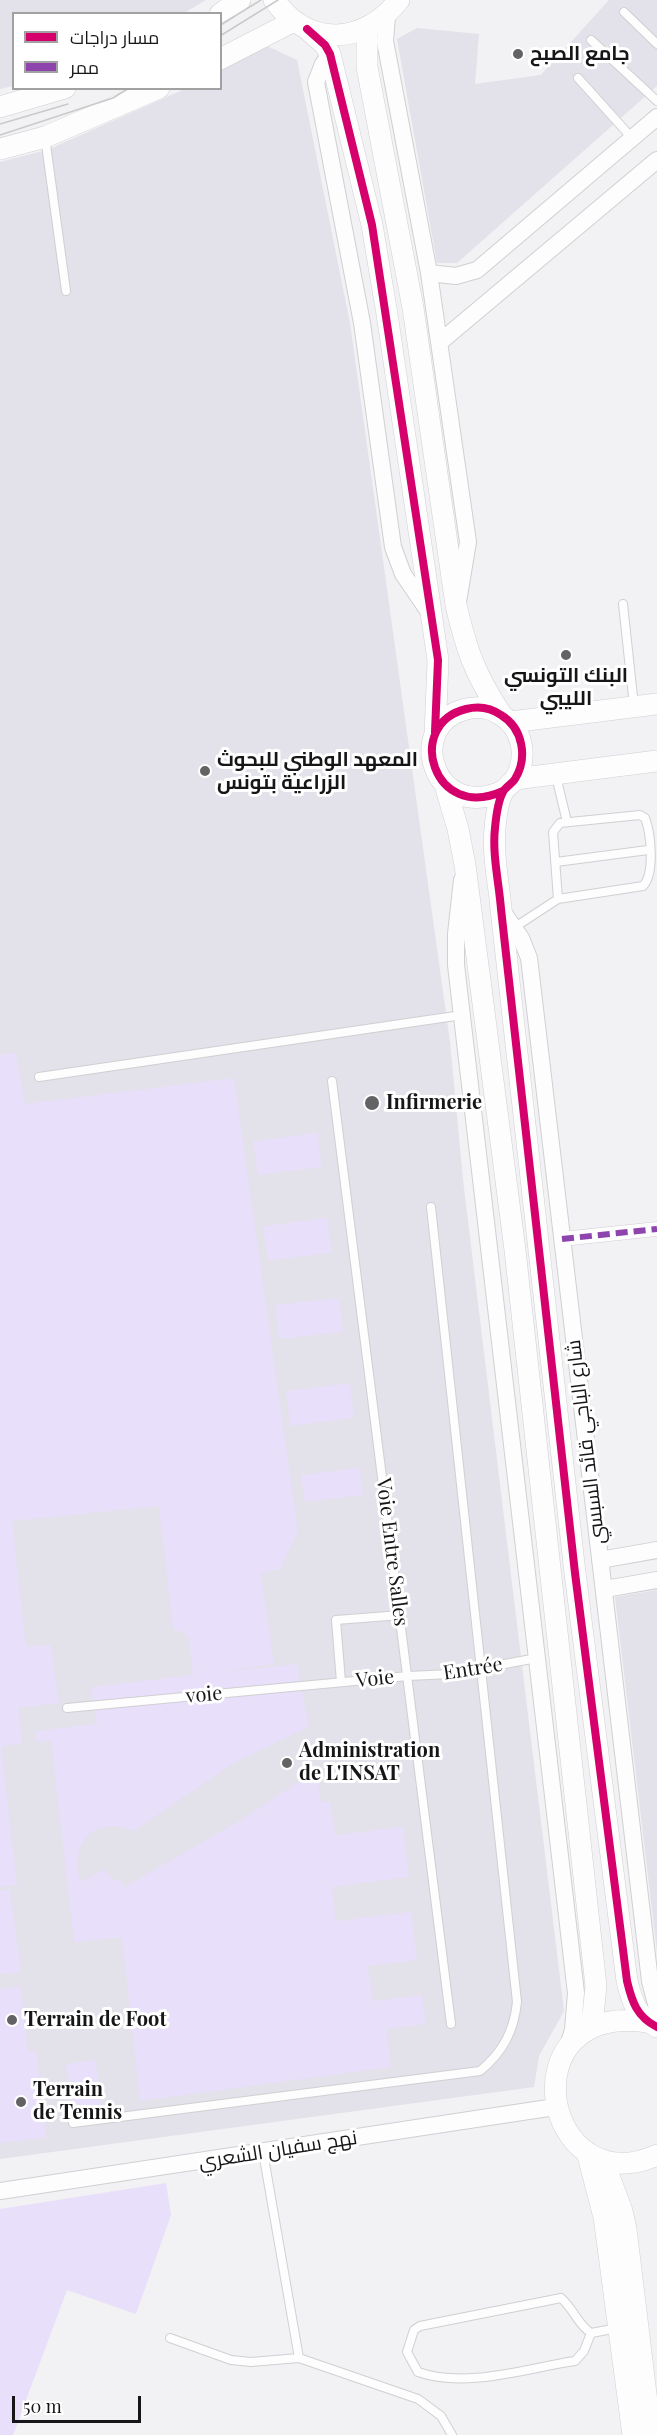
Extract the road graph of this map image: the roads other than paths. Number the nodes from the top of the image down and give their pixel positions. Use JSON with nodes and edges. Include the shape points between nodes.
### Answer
{"nodes":[{"id":1,"x":240,"y":0,"type":"edge"},
{"id":2,"x":274,"y":0,"type":"edge"},
{"id":3,"x":393,"y":8,"type":"edge"},
{"id":4,"x":624,"y":12,"type":"dead end"},
{"id":5,"x":222,"y":13,"type":"edge"},
{"id":6,"x":300,"y":25,"type":"junction"},
{"id":7,"x":367,"y":29,"type":"junction"},
{"id":8,"x":591,"y":40,"type":"dead end"},
{"id":9,"x":657,"y":44,"type":"edge"},
{"id":10,"x":222,"y":58,"type":"edge"},
{"id":11,"x":578,"y":78,"type":"dead end"},
{"id":12,"x":58,"y":90,"type":"edge"},
{"id":13,"x":154,"y":90,"type":"edge"},
{"id":14,"x":657,"y":100,"type":"edge"},
{"id":15,"x":0,"y":107,"type":"edge"},
{"id":16,"x":657,"y":117,"type":"edge"},
{"id":17,"x":45,"y":137,"type":"junction"},
{"id":18,"x":632,"y":138,"type":"junction"},
{"id":19,"x":0,"y":149,"type":"edge"},
{"id":20,"x":657,"y":160,"type":"edge"},
{"id":21,"x":429,"y":273,"type":"junction"},
{"id":22,"x":66,"y":291,"type":"dead end"},
{"id":23,"x":440,"y":342,"type":"junction"},
{"id":24,"x":624,"y":604,"type":"dead end"},
{"id":25,"x":456,"y":605,"type":"junction"},
{"id":26,"x":657,"y":704,"type":"edge"},
{"id":27,"x":634,"y":707,"type":"junction"},
{"id":28,"x":506,"y":718,"type":"junction"},
{"id":29,"x":435,"y":735,"type":"junction"},
{"id":30,"x":657,"y":761,"type":"edge"},
{"id":31,"x":556,"y":774,"type":"junction"},
{"id":32,"x":445,"y":785,"type":"junction"},
{"id":33,"x":509,"y":785,"type":"junction"},
{"id":34,"x":567,"y":822,"type":"junction"},
{"id":35,"x":648,"y":850,"type":"junction"},
{"id":36,"x":556,"y":862,"type":"junction"},
{"id":37,"x":465,"y":865,"type":"junction"},
{"id":38,"x":558,"y":898,"type":"junction"},
{"id":39,"x":501,"y":909,"type":"junction"},
{"id":40,"x":514,"y":927,"type":"junction"},
{"id":41,"x":462,"y":1015,"type":"junction"},
{"id":42,"x":39,"y":1077,"type":"dead end"},
{"id":43,"x":332,"y":1081,"type":"dead end"},
{"id":44,"x":431,"y":1207,"type":"dead end"},
{"id":45,"x":657,"y":1229,"type":"edge"},
{"id":46,"x":562,"y":1239,"type":"junction"},
{"id":47,"x":657,"y":1550,"type":"edge"},
{"id":48,"x":600,"y":1560,"type":"junction"},
{"id":49,"x":657,"y":1580,"type":"edge"},
{"id":50,"x":605,"y":1589,"type":"junction"},
{"id":51,"x":400,"y":1616,"type":"junction"},
{"id":52,"x":537,"y":1658,"type":"junction"},
{"id":53,"x":480,"y":1669,"type":"junction"},
{"id":54,"x":408,"y":1676,"type":"junction"},
{"id":55,"x":341,"y":1682,"type":"junction"},
{"id":56,"x":67,"y":1708,"type":"dead end"},
{"id":57,"x":654,"y":2019,"type":"edge"},
{"id":58,"x":451,"y":2024,"type":"dead end"},
{"id":59,"x":583,"y":2033,"type":"junction"},
{"id":60,"x":567,"y":2049,"type":"junction"},
{"id":61,"x":555,"y":2107,"type":"junction"},
{"id":62,"x":73,"y":2123,"type":"dead end"},
{"id":63,"x":263,"y":2152,"type":"junction"},
{"id":64,"x":657,"y":2155,"type":"edge"},
{"id":65,"x":595,"y":2156,"type":"junction"},
{"id":66,"x":0,"y":2191,"type":"edge"},
{"id":67,"x":619,"y":2328,"type":"junction"},
{"id":68,"x":591,"y":2333,"type":"junction"},
{"id":69,"x":170,"y":2338,"type":"dead end"},
{"id":70,"x":299,"y":2358,"type":"junction"},
{"id":71,"x":452,"y":2435,"type":"edge"},
{"id":72,"x":633,"y":2435,"type":"edge"},
{"id":73,"x":651,"y":2435,"type":"edge"}],
"edges":[{"from":1,"to":5,"type":"street"},
{"from":2,"to":6,"type":"street"},
{"from":3,"to":7,"type":"street"},
{"from":3,"to":21,"type":"street","via":[[385,41]]},
{"from":4,"to":9,"type":"lane"},
{"from":6,"to":7,"type":"street","via":[[337,35]]},
{"from":6,"to":10,"type":"street"},
{"from":6,"to":29,"type":"street","via":[[330,54],[372,225],[431,615],[439,680]]},
{"from":7,"to":25,"type":"street","via":[[367,67],[413,308]]},
{"from":8,"to":14,"type":"lane"},
{"from":11,"to":18,"type":"lane"},
{"from":12,"to":15,"type":"street"},
{"from":13,"to":17,"type":"street"},
{"from":16,"to":18,"type":"street"},
{"from":17,"to":19,"type":"street"},
{"from":17,"to":22,"type":"lane"},
{"from":18,"to":21,"type":"street","via":[[477,270],[456,276]]},
{"from":20,"to":23,"type":"street"},
{"from":21,"to":23,"type":"street"},
{"from":23,"to":25,"type":"street","via":[[468,542]]},
{"from":24,"to":27,"type":"lane"},
{"from":25,"to":28,"type":"street","via":[[467,652],[483,687]]},
{"from":26,"to":27,"type":"street"},
{"from":27,"to":28,"type":"street"},
{"from":28,"to":29,"type":"street","via":[[488,709],[459,711],[447,718]]},
{"from":28,"to":33,"type":"street","via":[[519,735],[523,750],[522,765]]},
{"from":29,"to":32,"type":"street","via":[[432,758]]},
{"from":30,"to":31,"type":"street"},
{"from":31,"to":33,"type":"street"},
{"from":31,"to":34,"type":"lane"},
{"from":32,"to":33,"type":"street","via":[[458,795],[473,799],[489,798]]},
{"from":32,"to":37,"type":"street"},
{"from":33,"to":39,"type":"street","via":[[495,827]]},
{"from":34,"to":35,"type":"lane","via":[[640,815],[647,824]]},
{"from":34,"to":36,"type":"lane","via":[[560,823],[554,832]]},
{"from":35,"to":36,"type":"lane"},
{"from":35,"to":38,"type":"lane","via":[[648,881],[643,886]]},
{"from":36,"to":38,"type":"lane"},
{"from":37,"to":41,"type":"street","via":[[456,934]]},
{"from":37,"to":59,"type":"street","via":[[515,1250],[596,1986],[593,2015]]},
{"from":38,"to":40,"type":"lane"},
{"from":39,"to":40,"type":"street","name":"شارع الباجي قائد السبسي"},
{"from":39,"to":57,"type":"street","via":[[575,1573],[627,1981],[639,2015]]},
{"from":40,"to":46,"type":"street","name":"شارع الباجي قائد السبسي","via":[[529,958]]},
{"from":41,"to":42,"type":"lane"},
{"from":41,"to":52,"type":"street"},
{"from":43,"to":51,"type":"lane","name":"Voie Entre Salles"},
{"from":44,"to":53,"type":"lane"},
{"from":45,"to":46,"type":"street"},
{"from":46,"to":48,"type":"street","name":"شارع الباجي قائد السبسي"},
{"from":47,"to":48,"type":"street"},
{"from":48,"to":50,"type":"street","name":"شارع الباجي قائد السبسي"},
{"from":49,"to":50,"type":"street"},
{"from":50,"to":57,"type":"street","name":"شارع الباجي قائد السبسي"},
{"from":51,"to":54,"type":"lane","name":"Voie Entre Salles"},
{"from":51,"to":55,"type":"lane","via":[[336,1620]]},
{"from":52,"to":53,"type":"lane","name":"Entrée"},
{"from":52,"to":60,"type":"street","via":[[576,1993]]},
{"from":53,"to":54,"type":"lane","name":"Entrée"},
{"from":53,"to":62,"type":"lane","via":[[517,2002],[515,2022],[495,2058],[480,2071]]},
{"from":54,"to":55,"type":"lane","name":"Voie"},
{"from":54,"to":58,"type":"lane","name":"Voie Entre Salles"},
{"from":55,"to":56,"type":"lane","name":"voie"},
{"from":57,"to":59,"type":"street","via":[[603,2023]]},
{"from":59,"to":60,"type":"street"},
{"from":60,"to":61,"type":"street","via":[[555,2077]]},
{"from":61,"to":63,"type":"street","name":"نهج سفيان الشعري"},
{"from":61,"to":65,"type":"street","via":[[567,2133]]},
{"from":63,"to":66,"type":"street","name":"نهج سفيان الشعري"},
{"from":63,"to":70,"type":"lane"},
{"from":64,"to":65,"type":"street","via":[[639,2163]]},
{"from":65,"to":67,"type":"street"},
{"from":65,"to":73,"type":"street","via":[[626,2229]]},
{"from":67,"to":68,"type":"lane"},
{"from":67,"to":72,"type":"street"},
{"from":68,"to":68,"type":"lane","via":[[575,2361],[492,2376],[424,2374],[418,2372],[407,2352],[414,2330],[420,2325],[561,2298],[569,2304],[577,2322]]},
{"from":69,"to":70,"type":"lane","via":[[231,2360]]},
{"from":70,"to":71,"type":"lane","via":[[418,2399],[441,2416]]}]}
